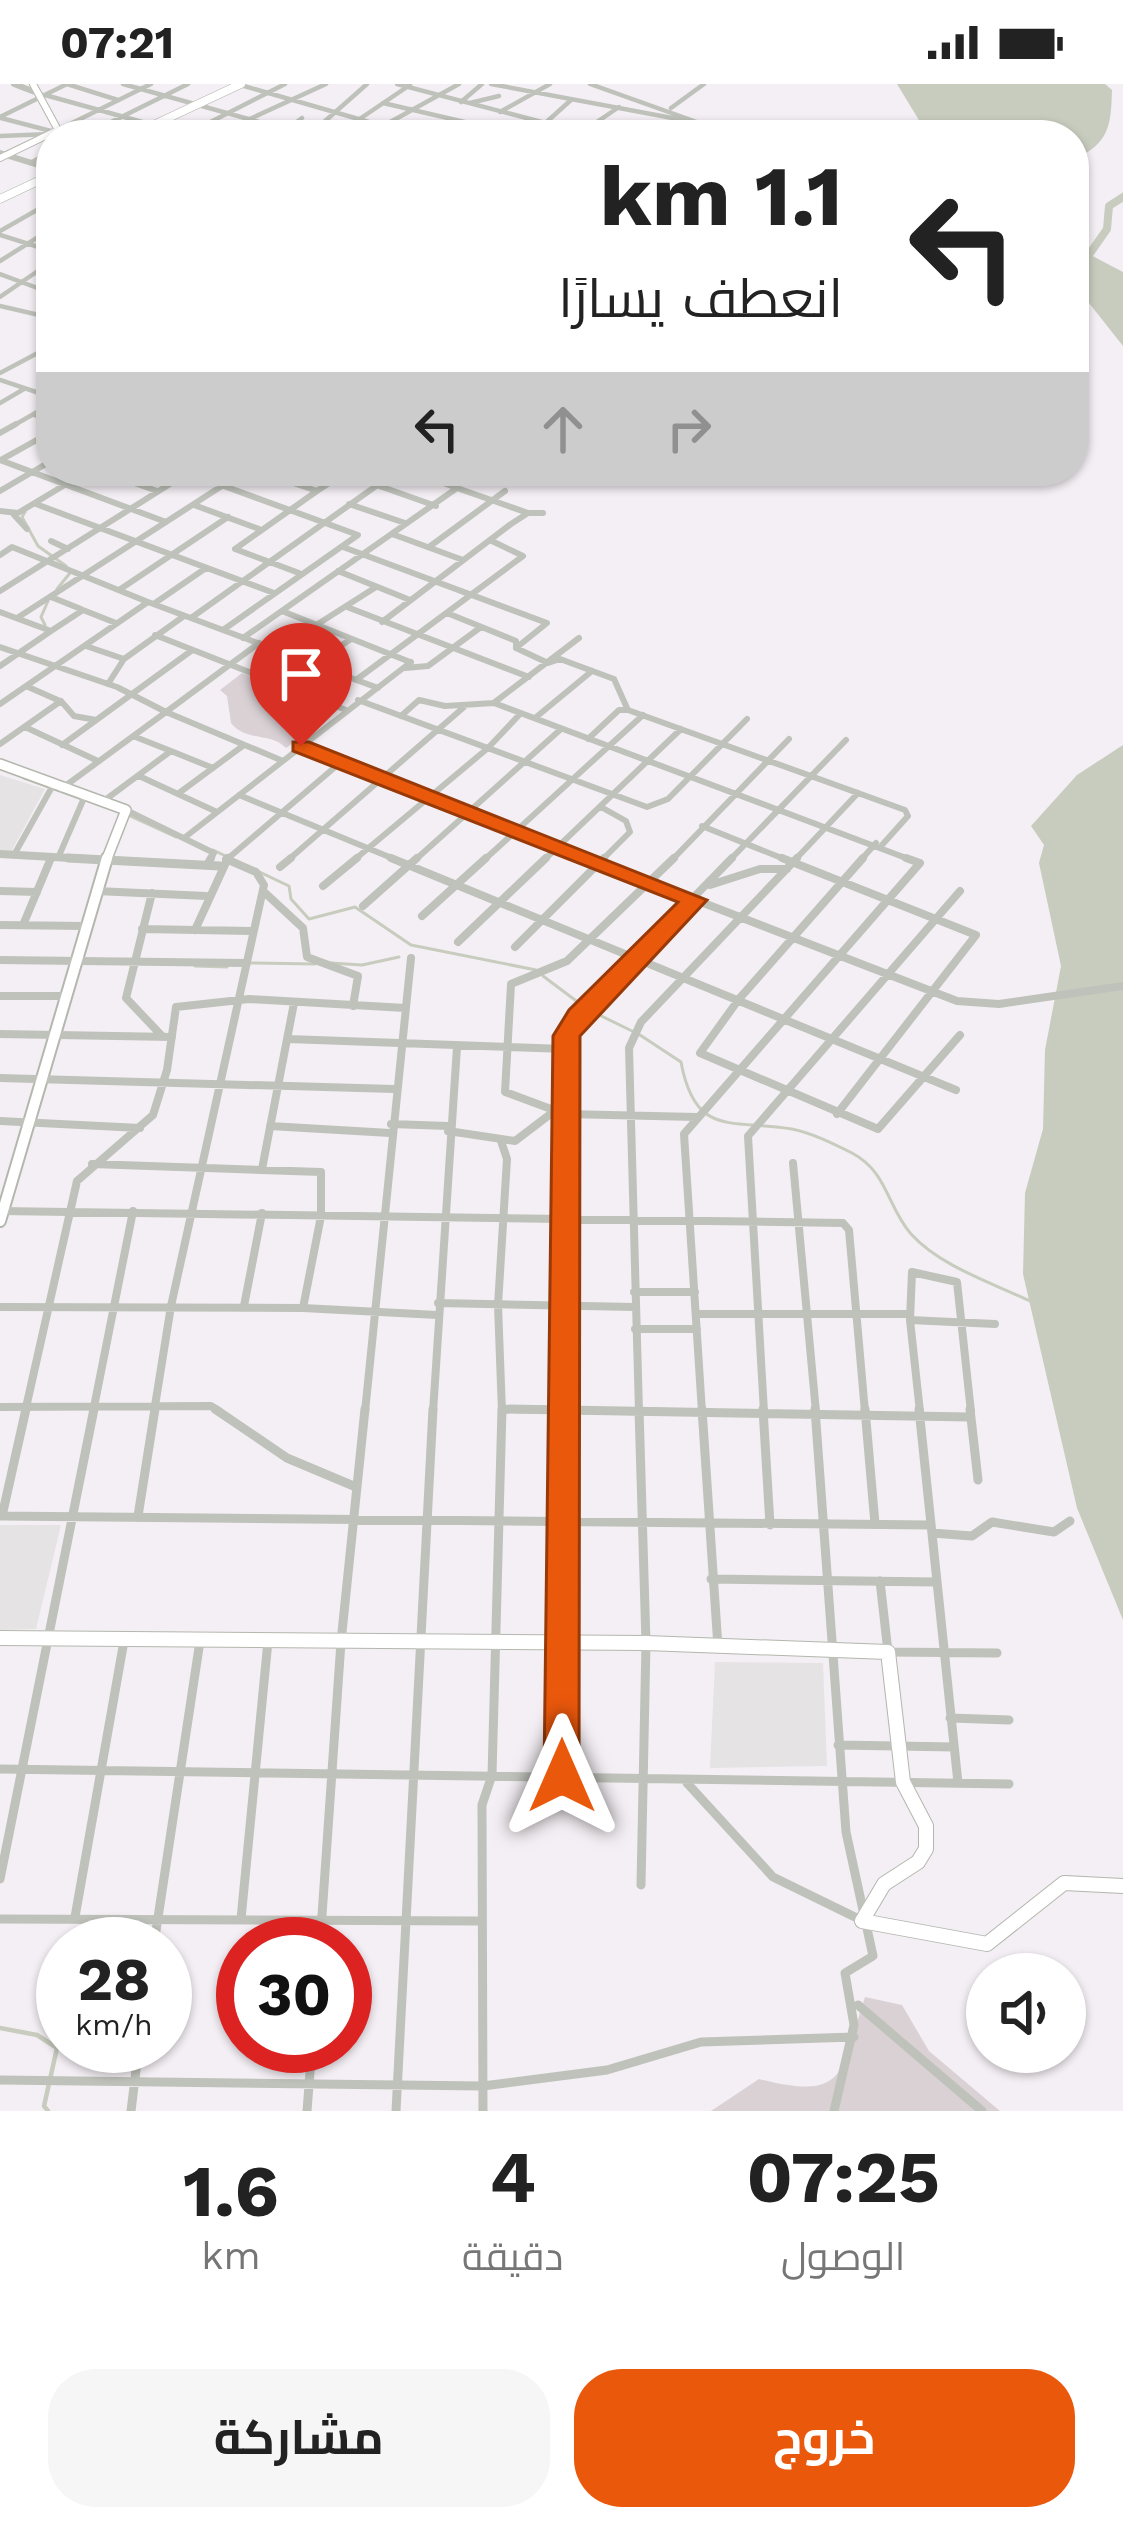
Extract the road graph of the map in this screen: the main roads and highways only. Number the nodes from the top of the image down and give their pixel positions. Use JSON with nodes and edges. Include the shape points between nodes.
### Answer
{"nodes":[{"id":1,"x":33,"y":84,"type":"edge"},
{"id":2,"x":239,"y":84,"type":"edge"},
{"id":3,"x":52,"y":120,"type":"edge"},
{"id":4,"x":164,"y":120,"type":"edge"},
{"id":5,"x":36,"y":141,"type":"edge"},
{"id":6,"x":2,"y":155,"type":"edge"},
{"id":7,"x":36,"y":179,"type":"edge"},
{"id":8,"x":3,"y":195,"type":"edge"},
{"id":9,"x":0,"y":764,"type":"edge"},
{"id":10,"x":1,"y":1214,"type":"edge"},
{"id":11,"x":0,"y":1638,"type":"edge"},
{"id":12,"x":1123,"y":1886,"type":"edge"}],
"edges":[{"from":1,"to":3,"type":"main road"},
{"from":2,"to":4,"type":"highway"},
{"from":5,"to":6,"type":"main road"},
{"from":7,"to":8,"type":"highway"},
{"from":9,"to":10,"type":"main road","via":[[126,810],[94,891]]},
{"from":11,"to":12,"type":"main road","via":[[888,1652],[903,1782],[926,1826],[926,1849],[875,1893],[862,1921],[987,1943],[1064,1883]]}]}
